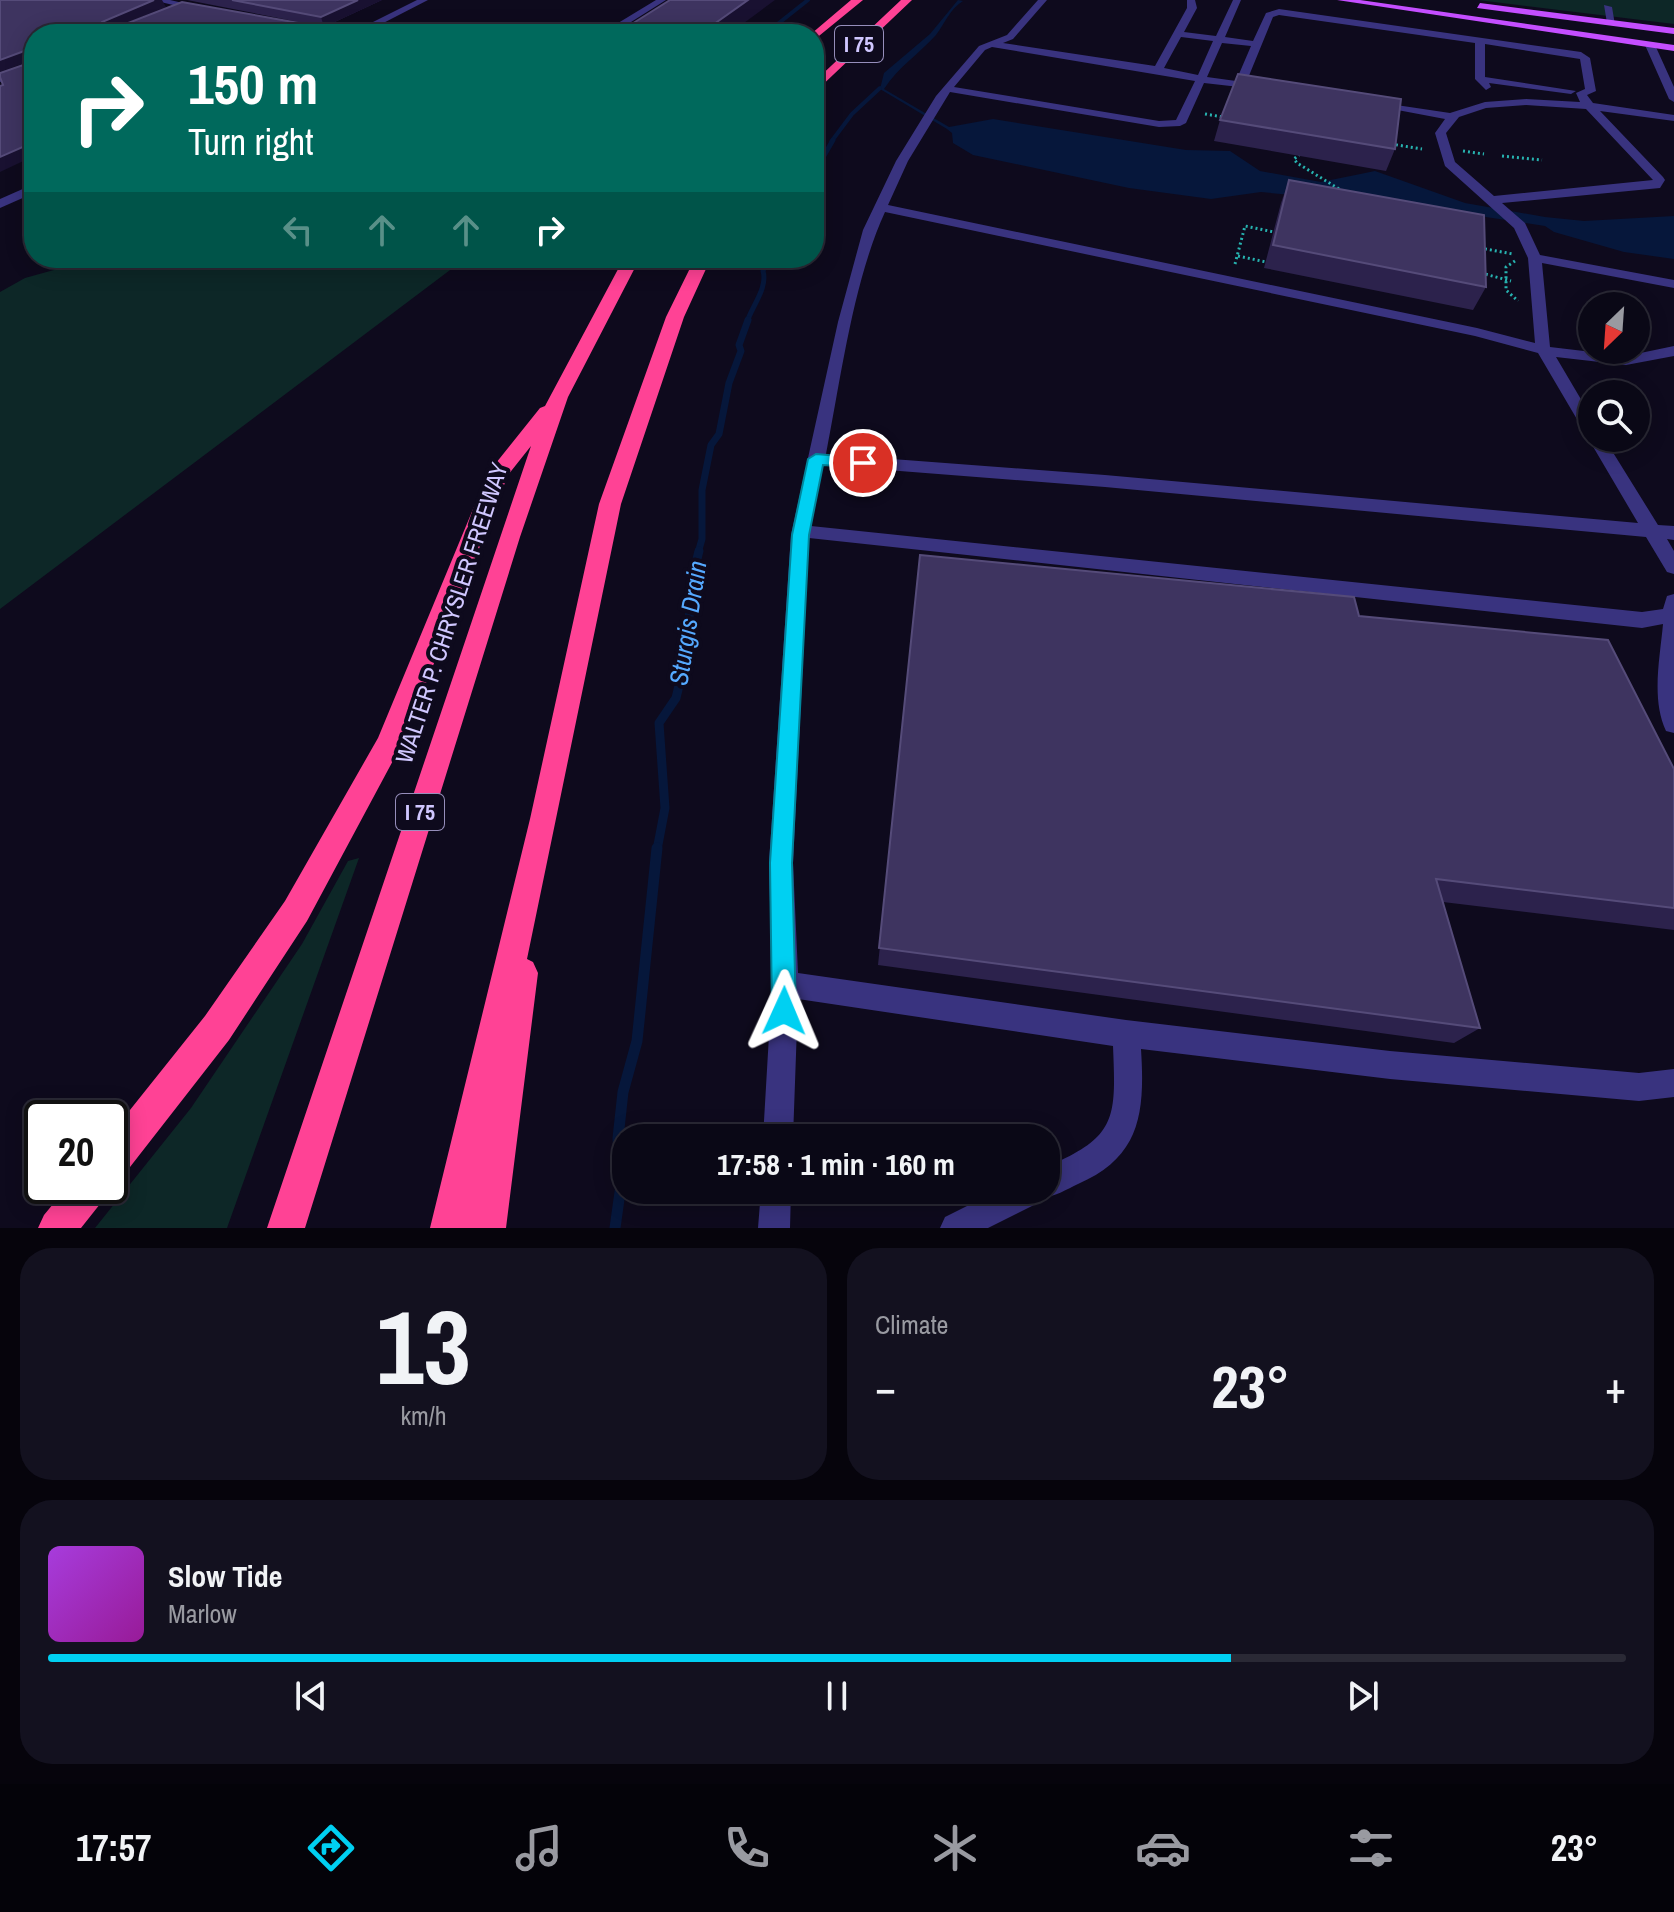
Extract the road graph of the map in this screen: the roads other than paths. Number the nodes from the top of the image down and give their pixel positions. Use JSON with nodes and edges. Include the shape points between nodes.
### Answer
{"nodes":[{"id":1,"x":156,"y":0,"type":"edge"},
{"id":2,"x":199,"y":0,"type":"edge"},
{"id":3,"x":424,"y":0,"type":"edge"},
{"id":4,"x":662,"y":0,"type":"edge"},
{"id":5,"x":858,"y":0,"type":"edge"},
{"id":6,"x":907,"y":0,"type":"edge"},
{"id":7,"x":1043,"y":0,"type":"edge"},
{"id":8,"x":1191,"y":0,"type":"edge"},
{"id":9,"x":1237,"y":0,"type":"edge"},
{"id":10,"x":1341,"y":0,"type":"edge"},
{"id":11,"x":1385,"y":3,"type":"edge"},
{"id":12,"x":1607,"y":4,"type":"edge"},
{"id":13,"x":185,"y":5,"type":"junction"},
{"id":14,"x":1469,"y":5,"type":"dead end"},
{"id":15,"x":171,"y":11,"type":"edge"},
{"id":16,"x":217,"y":11,"type":"edge"},
{"id":17,"x":264,"y":20,"type":"edge"},
{"id":18,"x":1612,"y":23,"type":"junction"},
{"id":19,"x":286,"y":24,"type":"edge"},
{"id":20,"x":375,"y":24,"type":"edge"},
{"id":21,"x":622,"y":24,"type":"edge"},
{"id":22,"x":824,"y":29,"type":"edge"},
{"id":23,"x":1674,"y":31,"type":"edge"},
{"id":24,"x":1569,"y":33,"type":"junction"},
{"id":25,"x":1177,"y":34,"type":"junction"},
{"id":26,"x":1217,"y":39,"type":"junction"},
{"id":27,"x":1480,"y":39,"type":"junction"},
{"id":28,"x":1256,"y":44,"type":"junction"},
{"id":29,"x":994,"y":45,"type":"junction"},
{"id":30,"x":1650,"y":45,"type":"junction"},
{"id":31,"x":1674,"y":48,"type":"edge"},
{"id":32,"x":24,"y":70,"type":"edge"},
{"id":33,"x":1158,"y":70,"type":"junction"},
{"id":34,"x":0,"y":79,"type":"edge"},
{"id":35,"x":824,"y":79,"type":"edge"},
{"id":36,"x":1201,"y":79,"type":"junction"},
{"id":37,"x":1480,"y":79,"type":"junction"},
{"id":38,"x":1240,"y":85,"type":"junction"},
{"id":39,"x":948,"y":89,"type":"junction"},
{"id":40,"x":1271,"y":89,"type":"edge"},
{"id":41,"x":1581,"y":93,"type":"junction"},
{"id":42,"x":1674,"y":99,"type":"edge"},
{"id":43,"x":1364,"y":103,"type":"edge"},
{"id":44,"x":1504,"y":103,"type":"junction"},
{"id":45,"x":1589,"y":105,"type":"junction"},
{"id":46,"x":1452,"y":117,"type":"junction"},
{"id":47,"x":1674,"y":118,"type":"edge"},
{"id":48,"x":24,"y":193,"type":"edge"},
{"id":49,"x":1495,"y":202,"type":"junction"},
{"id":50,"x":0,"y":204,"type":"edge"},
{"id":51,"x":881,"y":207,"type":"junction"},
{"id":52,"x":1535,"y":258,"type":"junction"},
{"id":53,"x":627,"y":268,"type":"edge"},
{"id":54,"x":698,"y":268,"type":"edge"},
{"id":55,"x":1674,"y":284,"type":"edge"},
{"id":56,"x":1543,"y":349,"type":"junction"},
{"id":57,"x":1674,"y":351,"type":"edge"},
{"id":58,"x":558,"y":397,"type":"junction"},
{"id":59,"x":1578,"y":408,"type":"edge"},
{"id":60,"x":1605,"y":452,"type":"edge"},
{"id":61,"x":816,"y":459,"type":"junction"},
{"id":62,"x":801,"y":531,"type":"junction"},
{"id":63,"x":1654,"y":531,"type":"junction"},
{"id":64,"x":1674,"y":533,"type":"edge"},
{"id":65,"x":1674,"y":567,"type":"edge"},
{"id":66,"x":1673,"y":610,"type":"edge"},
{"id":67,"x":1674,"y":724,"type":"edge"},
{"id":68,"x":544,"y":819,"type":"junction"},
{"id":69,"x":785,"y":984,"type":"junction"},
{"id":70,"x":1126,"y":1034,"type":"junction"},
{"id":71,"x":1674,"y":1083,"type":"edge"},
{"id":72,"x":779,"y":1124,"type":"edge"},
{"id":73,"x":128,"y":1140,"type":"edge"},
{"id":74,"x":1060,"y":1176,"type":"edge"},
{"id":75,"x":76,"y":1204,"type":"edge"},
{"id":76,"x":775,"y":1204,"type":"edge"},
{"id":77,"x":1003,"y":1204,"type":"edge"},
{"id":78,"x":57,"y":1228,"type":"edge"},
{"id":79,"x":286,"y":1228,"type":"edge"},
{"id":80,"x":449,"y":1228,"type":"edge"},
{"id":81,"x":487,"y":1228,"type":"edge"},
{"id":82,"x":774,"y":1228,"type":"edge"},
{"id":83,"x":956,"y":1228,"type":"edge"}],
"edges":[{"from":1,"to":13,"type":"street"},
{"from":2,"to":13,"type":"street"},
{"from":3,"to":20,"type":"street"},
{"from":4,"to":21,"type":"street"},
{"from":5,"to":22,"type":"highway","number":"I 75"},
{"from":6,"to":35,"type":"highway","number":"I 75"},
{"from":7,"to":29,"type":"street","via":[[1010,37]]},
{"from":8,"to":25,"type":"street"},
{"from":9,"to":26,"type":"street"},
{"from":10,"to":11,"type":"main road"},
{"from":11,"to":24,"type":"main road"},
{"from":12,"to":18,"type":"street"},
{"from":13,"to":15,"type":"street"},
{"from":13,"to":16,"type":"street"},
{"from":14,"to":18,"type":"main road"},
{"from":17,"to":19,"type":"street"},
{"from":18,"to":23,"type":"main road"},
{"from":18,"to":24,"type":"main road","via":[[1603,31]]},
{"from":23,"to":30,"type":"main road","via":[[1653,35]]},
{"from":24,"to":30,"type":"main road"},
{"from":25,"to":26,"type":"street"},
{"from":25,"to":33,"type":"street"},
{"from":26,"to":28,"type":"street"},
{"from":26,"to":36,"type":"street"},
{"from":27,"to":28,"type":"street","via":[[1279,12],[1269,15]]},
{"from":27,"to":37,"type":"street"},
{"from":27,"to":41,"type":"street","via":[[1581,55],[1591,91]]},
{"from":28,"to":38,"type":"street"},
{"from":29,"to":33,"type":"street"},
{"from":29,"to":39,"type":"street","via":[[982,48]]},
{"from":30,"to":31,"type":"main road"},
{"from":30,"to":42,"type":"street"},
{"from":32,"to":34,"type":"street"},
{"from":33,"to":36,"type":"street"},
{"from":36,"to":38,"type":"street"},
{"from":36,"to":39,"type":"street","via":[[1180,123],[1171,125]]},
{"from":37,"to":41,"type":"street"},
{"from":37,"to":44,"type":"street"},
{"from":38,"to":40,"type":"street"},
{"from":39,"to":51,"type":"street"},
{"from":41,"to":45,"type":"street"},
{"from":43,"to":46,"type":"street"},
{"from":44,"to":45,"type":"street"},
{"from":44,"to":46,"type":"street"},
{"from":45,"to":47,"type":"street"},
{"from":45,"to":49,"type":"street","via":[[1659,180],[1656,185]]},
{"from":46,"to":49,"type":"street","via":[[1443,126],[1441,150]]},
{"from":48,"to":50,"type":"street"},
{"from":49,"to":52,"type":"street","via":[[1520,226]]},
{"from":51,"to":56,"type":"street"},
{"from":51,"to":61,"type":"street","via":[[845,322]]},
{"from":52,"to":55,"type":"street"},
{"from":52,"to":56,"type":"street"},
{"from":53,"to":58,"type":"highway","name":"WALTER P. CHRYSLER FREEWAY","number":"I 75"},
{"from":54,"to":68,"type":"highway","via":[[675,317],[610,504]]},
{"from":56,"to":57,"type":"street","via":[[1626,360]]},
{"from":56,"to":59,"type":"street"},
{"from":58,"to":73,"type":"highway","via":[[498,473],[390,742],[296,911],[217,1028]]},
{"from":58,"to":79,"type":"highway","name":"WALTER P. CHRYSLER FREEWAY","number":"I 75"},
{"from":60,"to":63,"type":"street"},
{"from":61,"to":62,"type":"street"},
{"from":61,"to":63,"type":"street"},
{"from":62,"to":66,"type":"street","via":[[1642,620]]},
{"from":62,"to":69,"type":"street","via":[[781,863]]},
{"from":63,"to":64,"type":"street"},
{"from":63,"to":65,"type":"street"},
{"from":66,"to":67,"type":"street","via":[[1668,693]]},
{"from":68,"to":80,"type":"highway"},
{"from":68,"to":81,"type":"highway"},
{"from":69,"to":70,"type":"street"},
{"from":69,"to":72,"type":"street"},
{"from":70,"to":71,"type":"street","via":[[1406,1067],[1639,1087]]},
{"from":70,"to":74,"type":"street","via":[[1128,1104],[1123,1122],[1102,1155]]},
{"from":75,"to":78,"type":"highway"},
{"from":76,"to":82,"type":"street"},
{"from":77,"to":83,"type":"street"}]}
